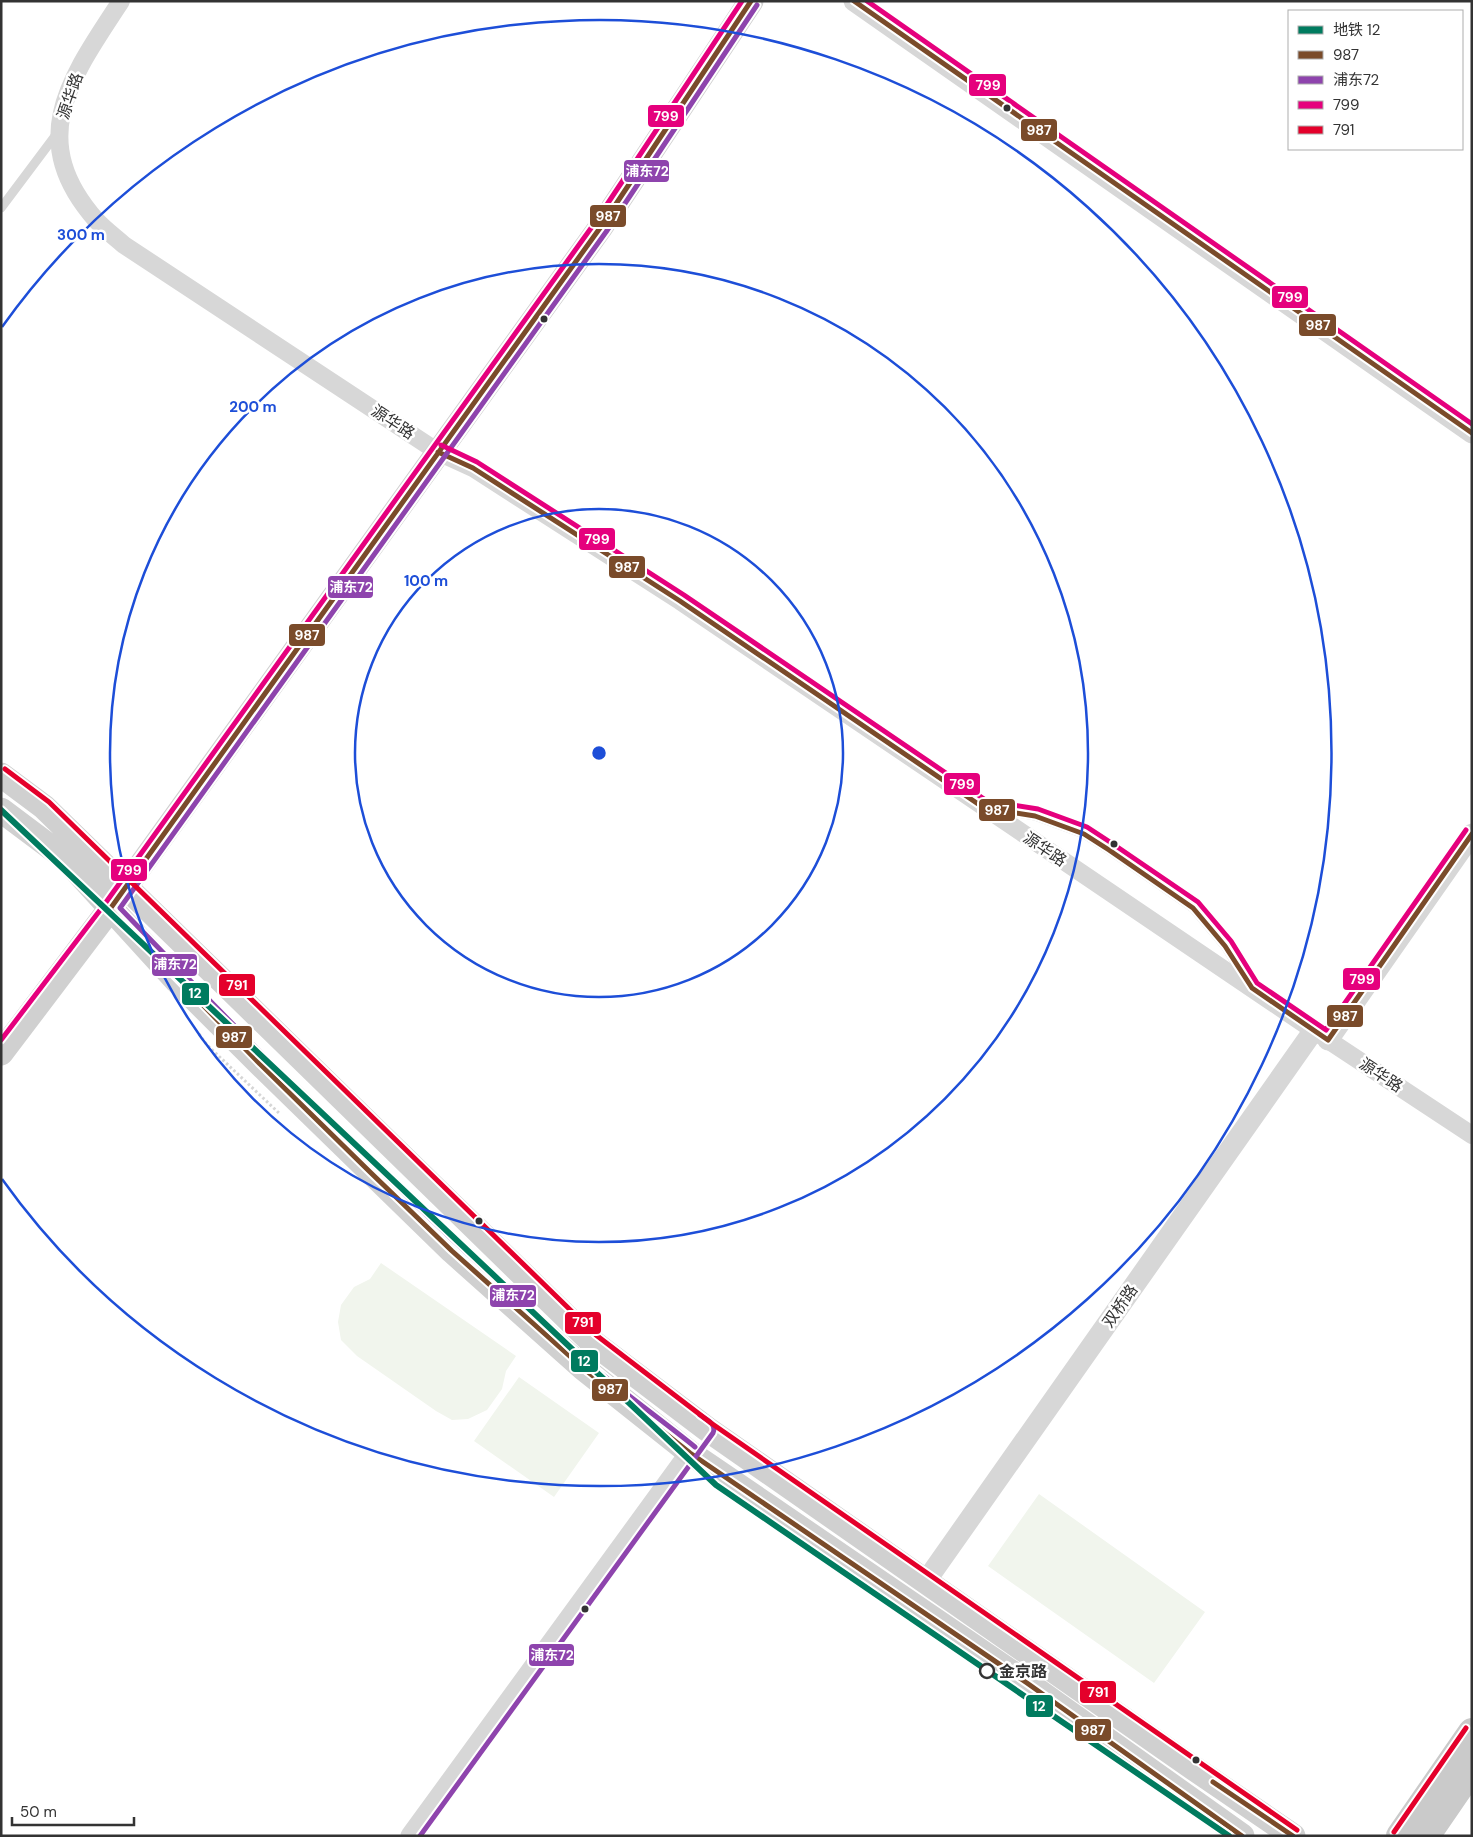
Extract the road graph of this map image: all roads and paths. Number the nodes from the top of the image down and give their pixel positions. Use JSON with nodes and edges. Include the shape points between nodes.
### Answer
{"nodes":[{"id":1,"x":121,"y":1,"type":"edge"},
{"id":2,"x":751,"y":1,"type":"edge"},
{"id":3,"x":854,"y":1,"type":"edge"},
{"id":4,"x":58,"y":132,"type":"junction"},
{"id":5,"x":1,"y":208,"type":"edge"},
{"id":6,"x":1472,"y":433,"type":"edge"},
{"id":7,"x":438,"y":452,"type":"junction"},
{"id":8,"x":1,"y":775,"type":"edge"},
{"id":9,"x":984,"y":808,"type":"junction"},
{"id":10,"x":1,"y":810,"type":"edge"},
{"id":11,"x":1472,"y":834,"type":"edge"},
{"id":12,"x":126,"y":886,"type":"junction"},
{"id":13,"x":110,"y":909,"type":"junction"},
{"id":14,"x":1252,"y":988,"type":"junction"},
{"id":15,"x":1321,"y":1035,"type":"junction"},
{"id":16,"x":1,"y":1053,"type":"edge"},
{"id":17,"x":1472,"y":1134,"type":"edge"},
{"id":18,"x":707,"y":1430,"type":"junction"},
{"id":19,"x":690,"y":1453,"type":"junction"},
{"id":20,"x":926,"y":1581,"type":"junction"},
{"id":21,"x":1472,"y":1732,"type":"edge"},
{"id":22,"x":1472,"y":1769,"type":"edge"},
{"id":23,"x":411,"y":1836,"type":"edge"},
{"id":24,"x":1242,"y":1836,"type":"edge"},
{"id":25,"x":1293,"y":1836,"type":"edge"},
{"id":26,"x":1400,"y":1836,"type":"edge"},
{"id":27,"x":1426,"y":1836,"type":"edge"}],
"edges":[{"from":1,"to":4,"type":"street","name":"源华路","via":[[82,62],[66,97]]},
{"from":2,"to":7,"type":"main road","via":[[600,228]]},
{"from":3,"to":6,"type":"street"},
{"from":4,"to":5,"type":"lane"},
{"from":4,"to":7,"type":"street","name":"源华路","via":[[64,166],[78,196],[96,221],[124,245]]},
{"from":7,"to":9,"type":"street","name":"源华路","via":[[473,468],[671,596]]},
{"from":7,"to":12,"type":"main road"},
{"from":8,"to":12,"type":"main road","via":[[44,807]]},
{"from":9,"to":14,"type":"street","name":"源华路"},
{"from":9,"to":14,"type":"lane","via":[[1035,816],[1084,834],[1117,856],[1193,908],[1225,946]]},
{"from":10,"to":13,"type":"main road","via":[[65,858]]},
{"from":11,"to":15,"type":"street","name":"双桥路"},
{"from":12,"to":13,"type":"street"},
{"from":12,"to":18,"type":"main road","via":[[591,1341]]},
{"from":13,"to":16,"type":"main road"},
{"from":13,"to":19,"type":"main road","via":[[260,1064],[452,1251],[583,1368]]},
{"from":14,"to":15,"type":"street","name":"源华路"},
{"from":15,"to":17,"type":"street","name":"源华路"},
{"from":15,"to":20,"type":"street","name":"双桥路"},
{"from":18,"to":19,"type":"street"},
{"from":18,"to":20,"type":"main road"},
{"from":19,"to":23,"type":"street"},
{"from":19,"to":24,"type":"main road","via":[[1026,1683]]},
{"from":20,"to":25,"type":"main road"},
{"from":21,"to":26,"type":"main road"},
{"from":22,"to":27,"type":"main road"}]}
